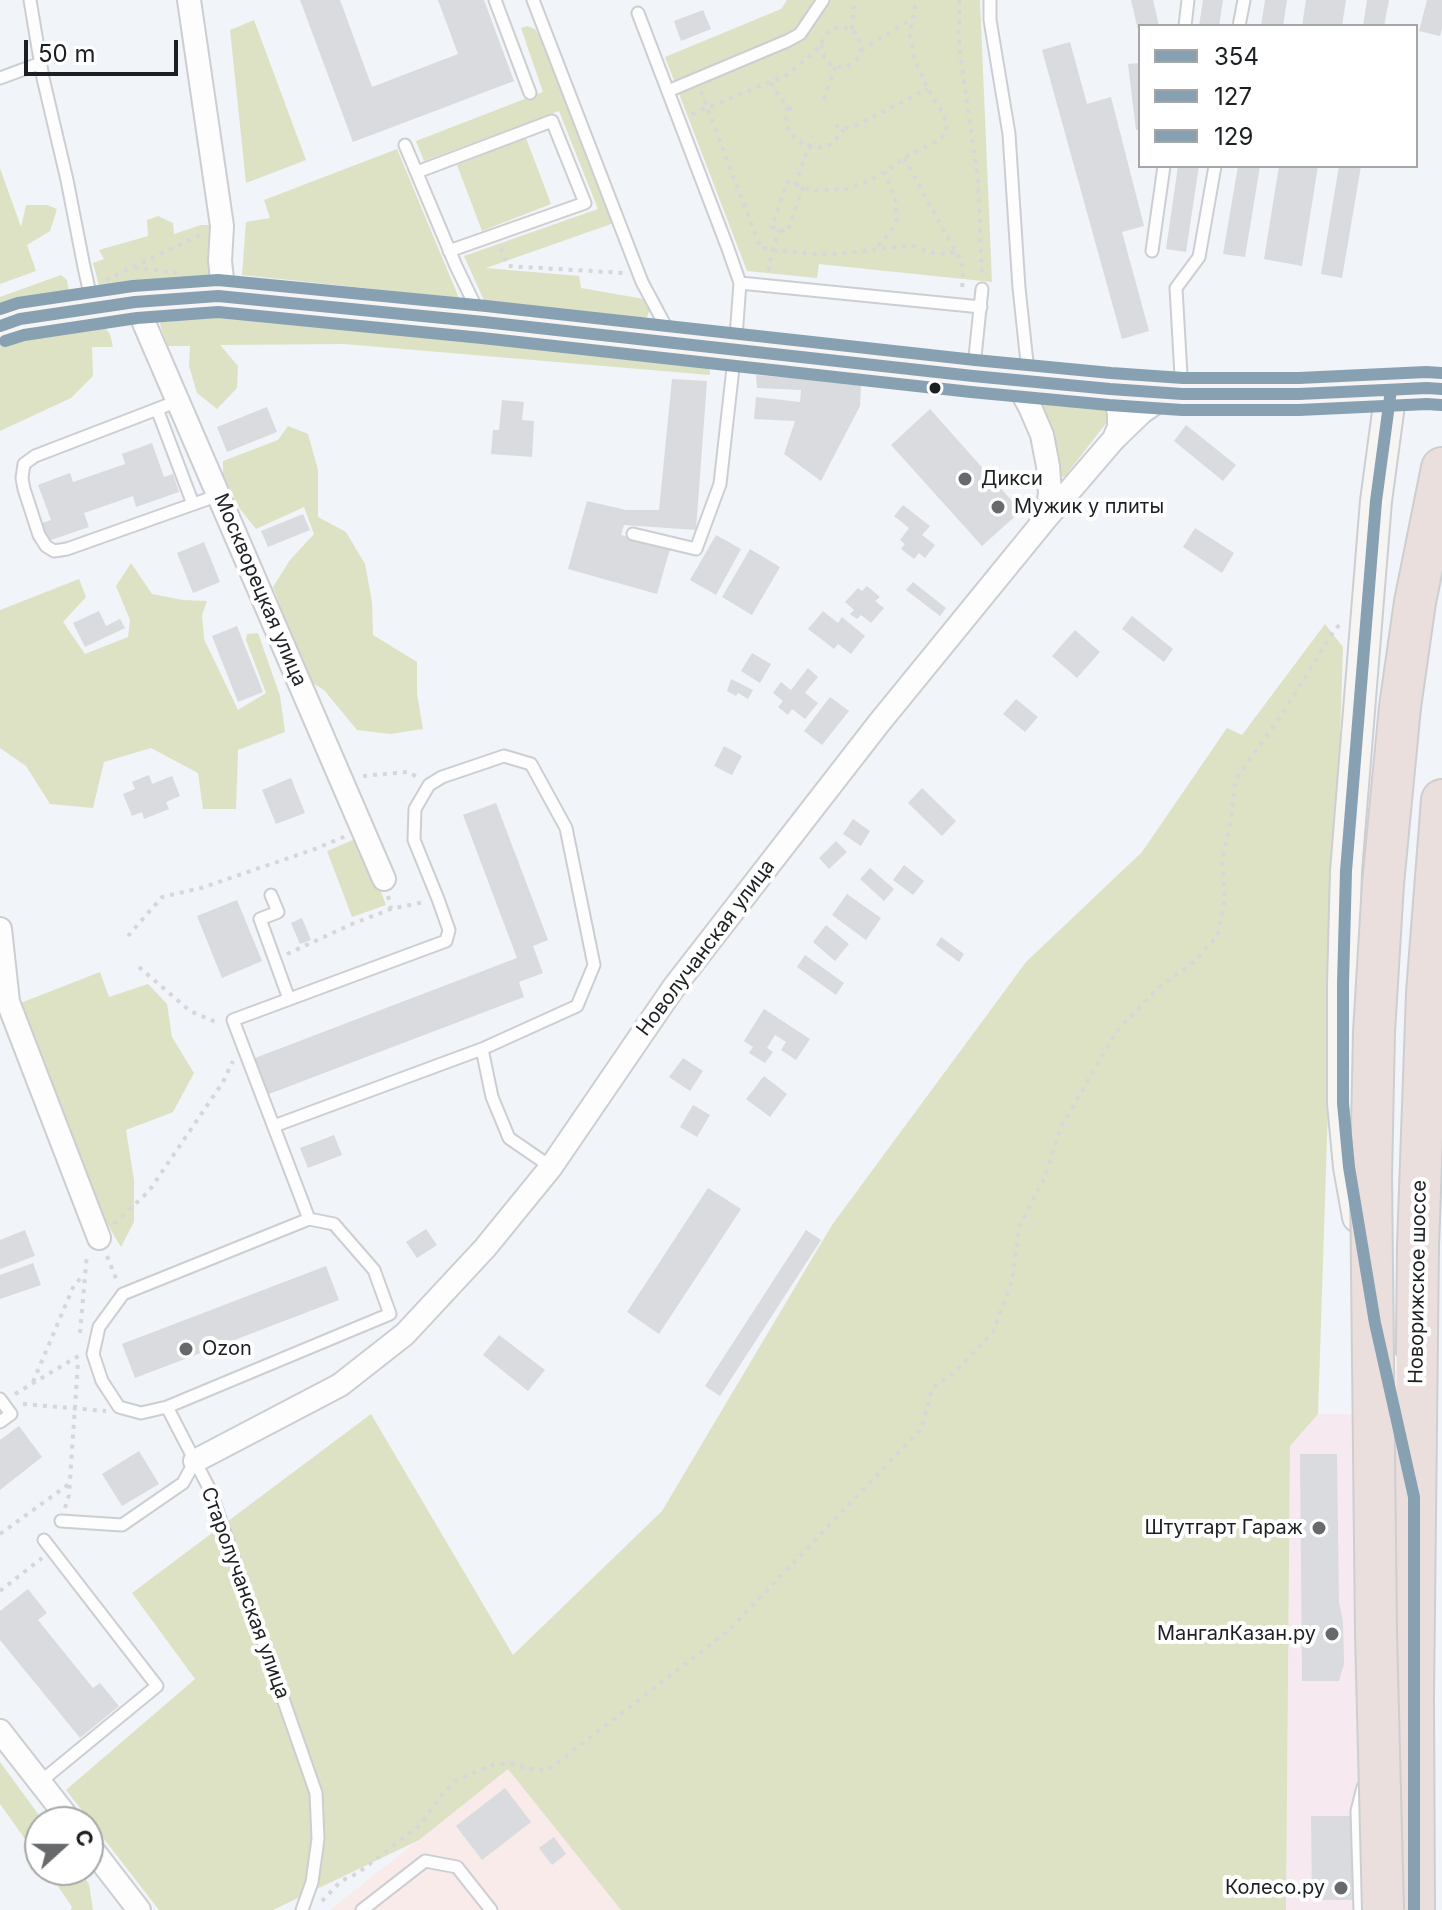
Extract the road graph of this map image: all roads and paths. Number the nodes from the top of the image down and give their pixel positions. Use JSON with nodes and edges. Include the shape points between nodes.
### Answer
{"nodes":[{"id":1,"x":30,"y":0,"type":"edge"},
{"id":2,"x":189,"y":0,"type":"edge"},
{"id":3,"x":495,"y":0,"type":"edge"},
{"id":4,"x":533,"y":0,"type":"edge"},
{"id":5,"x":823,"y":0,"type":"edge"},
{"id":6,"x":856,"y":0,"type":"edge"},
{"id":7,"x":916,"y":0,"type":"edge"},
{"id":8,"x":959,"y":0,"type":"edge"},
{"id":9,"x":990,"y":0,"type":"edge"},
{"id":10,"x":1188,"y":0,"type":"edge"},
{"id":11,"x":1244,"y":0,"type":"edge"},
{"id":12,"x":638,"y":13,"type":"dead end"},
{"id":13,"x":912,"y":19,"type":"junction"},
{"id":14,"x":1185,"y":24,"type":"edge"},
{"id":15,"x":1239,"y":24,"type":"edge"},
{"id":16,"x":852,"y":30,"type":"junction"},
{"id":17,"x":821,"y":44,"type":"junction"},
{"id":18,"x":861,"y":50,"type":"junction"},
{"id":19,"x":41,"y":63,"type":"junction"},
{"id":20,"x":836,"y":66,"type":"junction"},
{"id":21,"x":0,"y":78,"type":"edge"},
{"id":22,"x":697,"y":79,"type":"junction"},
{"id":23,"x":771,"y":83,"type":"junction"},
{"id":24,"x":928,"y":89,"type":"junction"},
{"id":25,"x":668,"y":91,"type":"junction"},
{"id":26,"x":530,"y":93,"type":"dead end"},
{"id":27,"x":824,"y":99,"type":"dead end"},
{"id":28,"x":788,"y":107,"type":"junction"},
{"id":29,"x":708,"y":108,"type":"junction"},
{"id":30,"x":798,"y":112,"type":"dead end"},
{"id":31,"x":679,"y":120,"type":"junction"},
{"id":32,"x":835,"y":126,"type":"dead end"},
{"id":33,"x":845,"y":128,"type":"junction"},
{"id":34,"x":812,"y":137,"type":"dead end"},
{"id":35,"x":405,"y":145,"type":"dead end"},
{"id":36,"x":808,"y":147,"type":"junction"},
{"id":37,"x":904,"y":158,"type":"junction"},
{"id":38,"x":1164,"y":168,"type":"edge"},
{"id":39,"x":1215,"y":168,"type":"edge"},
{"id":40,"x":417,"y":172,"type":"junction"},
{"id":41,"x":885,"y":172,"type":"junction"},
{"id":42,"x":795,"y":185,"type":"junction"},
{"id":43,"x":803,"y":187,"type":"junction"},
{"id":44,"x":222,"y":226,"type":"junction"},
{"id":45,"x":779,"y":230,"type":"junction"},
{"id":46,"x":496,"y":235,"type":"junction"},
{"id":47,"x":876,"y":248,"type":"junction"},
{"id":48,"x":772,"y":250,"type":"junction"},
{"id":49,"x":449,"y":251,"type":"junction"},
{"id":50,"x":1152,"y":251,"type":"dead end"},
{"id":51,"x":956,"y":252,"type":"junction"},
{"id":52,"x":639,"y":274,"type":"junction"},
{"id":53,"x":963,"y":281,"type":"dead end"},
{"id":54,"x":740,"y":283,"type":"junction"},
{"id":55,"x":766,"y":285,"type":"junction"},
{"id":56,"x":982,"y":289,"type":"joint"},
{"id":57,"x":218,"y":296,"type":"junction"},
{"id":58,"x":92,"y":298,"type":"junction"},
{"id":59,"x":135,"y":302,"type":"junction"},
{"id":60,"x":981,"y":307,"type":"junction"},
{"id":61,"x":484,"y":322,"type":"junction"},
{"id":62,"x":0,"y":326,"type":"edge"},
{"id":63,"x":674,"y":343,"type":"junction"},
{"id":64,"x":735,"y":350,"type":"junction"},
{"id":65,"x":973,"y":376,"type":"junction"},
{"id":66,"x":1022,"y":381,"type":"junction"},
{"id":67,"x":1110,"y":389,"type":"junction"},
{"id":68,"x":1442,"y":389,"type":"edge"},
{"id":69,"x":1391,"y":390,"type":"junction"},
{"id":70,"x":1182,"y":394,"type":"junction"},
{"id":71,"x":178,"y":401,"type":"junction"},
{"id":72,"x":157,"y":409,"type":"junction"},
{"id":73,"x":1114,"y":439,"type":"junction"},
{"id":74,"x":1442,"y":469,"type":"edge"},
{"id":75,"x":219,"y":495,"type":"junction"},
{"id":76,"x":193,"y":504,"type":"junction"},
{"id":77,"x":1047,"y":517,"type":"junction"},
{"id":78,"x":633,"y":534,"type":"dead end"},
{"id":79,"x":1367,"y":611,"type":"junction"},
{"id":80,"x":371,"y":775,"type":"dead end"},
{"id":81,"x":429,"y":785,"type":"junction"},
{"id":82,"x":1442,"y":800,"type":"edge"},
{"id":83,"x":362,"y":829,"type":"junction"},
{"id":84,"x":384,"y":879,"type":"joint"},
{"id":85,"x":271,"y":895,"type":"dead end"},
{"id":86,"x":438,"y":899,"type":"junction"},
{"id":87,"x":391,"y":909,"type":"junction"},
{"id":88,"x":128,"y":936,"type":"dead end"},
{"id":89,"x":1,"y":939,"type":"edge"},
{"id":90,"x":275,"y":960,"type":"junction"},
{"id":91,"x":139,"y":967,"type":"dead end"},
{"id":92,"x":289,"y":999,"type":"junction"},
{"id":93,"x":240,"y":1036,"type":"junction"},
{"id":94,"x":482,"y":1049,"type":"junction"},
{"id":95,"x":274,"y":1126,"type":"junction"},
{"id":96,"x":551,"y":1167,"type":"junction"},
{"id":97,"x":309,"y":1219,"type":"junction"},
{"id":98,"x":94,"y":1228,"type":"junction"},
{"id":99,"x":85,"y":1273,"type":"junction"},
{"id":100,"x":390,"y":1314,"type":"junction"},
{"id":101,"x":405,"y":1334,"type":"junction"},
{"id":102,"x":95,"y":1345,"type":"junction"},
{"id":103,"x":78,"y":1356,"type":"junction"},
{"id":104,"x":32,"y":1384,"type":"junction"},
{"id":105,"x":1,"y":1400,"type":"edge"},
{"id":106,"x":119,"y":1407,"type":"junction"},
{"id":107,"x":167,"y":1407,"type":"junction"},
{"id":108,"x":74,"y":1409,"type":"junction"},
{"id":109,"x":0,"y":1422,"type":"edge"},
{"id":110,"x":195,"y":1461,"type":"junction"},
{"id":111,"x":70,"y":1483,"type":"junction"},
{"id":112,"x":1414,"y":1497,"type":"junction"},
{"id":113,"x":61,"y":1521,"type":"joint"},
{"id":114,"x":0,"y":1534,"type":"edge"},
{"id":115,"x":44,"y":1540,"type":"dead end"},
{"id":116,"x":52,"y":1551,"type":"junction"},
{"id":117,"x":0,"y":1591,"type":"edge"},
{"id":118,"x":1403,"y":1709,"type":"junction"},
{"id":119,"x":0,"y":1731,"type":"edge"},
{"id":120,"x":40,"y":1782,"type":"junction"},
{"id":121,"x":59,"y":1806,"type":"edge"},
{"id":122,"x":104,"y":1865,"type":"edge"},
{"id":123,"x":308,"y":1909,"type":"edge"},
{"id":124,"x":139,"y":1910,"type":"edge"},
{"id":125,"x":362,"y":1910,"type":"edge"},
{"id":126,"x":491,"y":1910,"type":"edge"},
{"id":127,"x":1360,"y":1910,"type":"edge"},
{"id":128,"x":1383,"y":1910,"type":"edge"},
{"id":129,"x":1414,"y":1910,"type":"edge"}],
"edges":[{"from":1,"to":19,"type":"lane"},
{"from":2,"to":44,"type":"street"},
{"from":3,"to":26,"type":"lane"},
{"from":4,"to":52,"type":"lane"},
{"from":5,"to":22,"type":"lane","via":[[800,34]]},
{"from":6,"to":16,"type":"path"},
{"from":7,"to":13,"type":"path"},
{"from":8,"to":56,"type":"path","via":[[959,45],[978,181]]},
{"from":9,"to":66,"type":"lane","via":[[1009,134]]},
{"from":10,"to":14,"type":"lane"},
{"from":11,"to":15,"type":"lane"},
{"from":12,"to":25,"type":"lane"},
{"from":13,"to":18,"type":"path"},
{"from":13,"to":24,"type":"path","via":[[914,58]]},
{"from":16,"to":17,"type":"path","via":[[829,31]]},
{"from":16,"to":18,"type":"path"},
{"from":17,"to":20,"type":"path","via":[[825,59]]},
{"from":17,"to":23,"type":"path"},
{"from":18,"to":20,"type":"path","via":[[853,63]]},
{"from":19,"to":21,"type":"lane"},
{"from":19,"to":58,"type":"lane"},
{"from":20,"to":27,"type":"path"},
{"from":22,"to":25,"type":"lane"},
{"from":22,"to":29,"type":"path"},
{"from":23,"to":28,"type":"path"},
{"from":23,"to":29,"type":"path"},
{"from":24,"to":33,"type":"path"},
{"from":24,"to":37,"type":"path","via":[[944,115],[945,134]]},
{"from":25,"to":31,"type":"lane"},
{"from":28,"to":30,"type":"path"},
{"from":28,"to":36,"type":"path","via":[[791,135]]},
{"from":29,"to":31,"type":"path"},
{"from":29,"to":48,"type":"path","via":[[760,247]]},
{"from":31,"to":54,"type":"lane"},
{"from":32,"to":33,"type":"path"},
{"from":33,"to":36,"type":"path","via":[[833,143]]},
{"from":34,"to":36,"type":"path"},
{"from":35,"to":40,"type":"lane"},
{"from":36,"to":42,"type":"path"},
{"from":37,"to":41,"type":"path"},
{"from":37,"to":51,"type":"path"},
{"from":38,"to":50,"type":"lane"},
{"from":39,"to":70,"type":"lane","via":[[1199,257],[1176,288]]},
{"from":40,"to":46,"type":"lane","via":[[552,121],[585,203]]},
{"from":40,"to":49,"type":"lane"},
{"from":41,"to":43,"type":"path","via":[[847,189]]},
{"from":41,"to":47,"type":"path","via":[[897,220]]},
{"from":42,"to":43,"type":"path"},
{"from":42,"to":45,"type":"path","via":[[787,182],[772,227]]},
{"from":43,"to":45,"type":"path","via":[[787,232]]},
{"from":44,"to":57,"type":"street"},
{"from":44,"to":58,"type":"path","via":[[132,267]]},
{"from":45,"to":48,"type":"path"},
{"from":46,"to":49,"type":"lane"},
{"from":46,"to":52,"type":"path","via":[[508,266]]},
{"from":47,"to":48,"type":"path","via":[[838,254]]},
{"from":47,"to":51,"type":"path","via":[[910,245],[934,253]]},
{"from":48,"to":55,"type":"path"},
{"from":49,"to":61,"type":"lane"},
{"from":51,"to":53,"type":"path"},
{"from":52,"to":63,"type":"lane"},
{"from":54,"to":55,"type":"lane"},
{"from":54,"to":64,"type":"lane"},
{"from":55,"to":60,"type":"lane"},
{"from":56,"to":60,"type":"lane"},
{"from":57,"to":59,"type":"street"},
{"from":57,"to":61,"type":"street"},
{"from":58,"to":59,"type":"street"},
{"from":58,"to":62,"type":"street"},
{"from":59,"to":71,"type":"street","name":"Москворецкая улица"},
{"from":60,"to":65,"type":"lane"},
{"from":61,"to":63,"type":"street"},
{"from":63,"to":64,"type":"street"},
{"from":64,"to":65,"type":"street"},
{"from":64,"to":78,"type":"lane","via":[[720,484],[696,549]]},
{"from":65,"to":66,"type":"street"},
{"from":66,"to":67,"type":"street"},
{"from":66,"to":77,"type":"street","via":[[1048,466]]},
{"from":67,"to":70,"type":"street"},
{"from":67,"to":73,"type":"street","via":[[1119,415]]},
{"from":68,"to":69,"type":"street"},
{"from":69,"to":70,"type":"street"},
{"from":69,"to":79,"type":"street"},
{"from":70,"to":73,"type":"street","name":"Новолучанская улица","via":[[1155,403]]},
{"from":71,"to":72,"type":"lane"},
{"from":71,"to":75,"type":"street","name":"Москворецкая улица"},
{"from":72,"to":76,"type":"lane"},
{"from":72,"to":76,"type":"lane","via":[[24,464],[24,489],[39,535],[54,551],[67,549]]},
{"from":73,"to":77,"type":"street","name":"Новолучанская улица"},
{"from":74,"to":128,"type":"highway","bridge":true,"via":[[1400,707],[1374,1032],[1371,1177]]},
{"from":75,"to":76,"type":"lane"},
{"from":75,"to":83,"type":"street","name":"Москворецкая улица"},
{"from":77,"to":96,"type":"street","name":"Новолучанская улица","via":[[674,987]]},
{"from":79,"to":112,"type":"street","via":[[1346,871],[1343,1103],[1375,1323]]},
{"from":79,"to":123,"type":"path","via":[[1335,629],[1235,780],[1217,937],[1116,1032],[1061,1127],[1044,1179],[1019,1227],[1012,1281],[993,1332],[932,1388],[922,1428],[728,1631],[548,1770],[501,1764],[457,1780],[420,1825]]},
{"from":80,"to":81,"type":"path","via":[[408,772]]},
{"from":81,"to":86,"type":"lane","via":[[415,809],[414,840]]},
{"from":81,"to":94,"type":"lane","via":[[504,756],[531,764],[566,828],[594,965],[577,1006]]},
{"from":82,"to":112,"type":"highway","name":"Новорижское шоссе","via":[[1422,1101]]},
{"from":83,"to":84,"type":"street","name":"Москворецкая улица"},
{"from":83,"to":88,"type":"path","via":[[201,888],[162,897]]},
{"from":84,"to":87,"type":"path"},
{"from":85,"to":90,"type":"lane","via":[[278,912],[260,919]]},
{"from":86,"to":87,"type":"path"},
{"from":86,"to":92,"type":"lane","via":[[449,930],[446,941]]},
{"from":87,"to":90,"type":"path"},
{"from":89,"to":98,"type":"street","via":[[8,1002]]},
{"from":90,"to":92,"type":"lane"},
{"from":91,"to":93,"type":"path","via":[[190,1011]]},
{"from":92,"to":93,"type":"lane","via":[[233,1020]]},
{"from":93,"to":95,"type":"lane"},
{"from":93,"to":98,"type":"path","via":[[223,1082],[149,1191]]},
{"from":94,"to":95,"type":"lane"},
{"from":94,"to":96,"type":"lane","via":[[492,1097],[509,1138]]},
{"from":95,"to":97,"type":"lane"},
{"from":96,"to":101,"type":"street","name":"Новолучанская улица"},
{"from":97,"to":100,"type":"lane","via":[[334,1224],[374,1270]]},
{"from":97,"to":102,"type":"lane","via":[[123,1294],[99,1327]]},
{"from":98,"to":99,"type":"path"},
{"from":99,"to":103,"type":"path"},
{"from":99,"to":104,"type":"path","via":[[74,1285]]},
{"from":100,"to":101,"type":"lane"},
{"from":100,"to":107,"type":"lane"},
{"from":101,"to":110,"type":"street","name":"Новолучанская улица","via":[[340,1385]]},
{"from":102,"to":103,"type":"path"},
{"from":102,"to":106,"type":"lane","via":[[102,1381]]},
{"from":103,"to":104,"type":"path"},
{"from":103,"to":108,"type":"path"},
{"from":104,"to":105,"type":"path"},
{"from":105,"to":108,"type":"path"},
{"from":105,"to":109,"type":"lane","via":[[11,1414]]},
{"from":106,"to":107,"type":"lane","via":[[141,1413]]},
{"from":106,"to":108,"type":"path","via":[[103,1412]]},
{"from":107,"to":110,"type":"lane","name":"Старолучанская улица"},
{"from":108,"to":111,"type":"path"},
{"from":110,"to":113,"type":"lane","via":[[183,1483],[122,1525]]},
{"from":110,"to":123,"type":"lane","name":"Старолучанская улица","via":[[210,1490],[316,1793],[318,1839]]},
{"from":111,"to":113,"type":"path"},
{"from":111,"to":114,"type":"path"},
{"from":112,"to":118,"type":"highway","name":"Новорижское шоссе"},
{"from":115,"to":116,"type":"lane"},
{"from":116,"to":117,"type":"path"},
{"from":116,"to":120,"type":"lane","via":[[157,1686]]},
{"from":118,"to":127,"type":"lane","via":[[1374,1745],[1357,1811]]},
{"from":118,"to":129,"type":"highway","name":"Новорижское шоссе"},
{"from":119,"to":120,"type":"street"},
{"from":120,"to":121,"type":"street"},
{"from":122,"to":124,"type":"street"},
{"from":125,"to":126,"type":"lane","via":[[425,1861],[457,1867]]}]}
